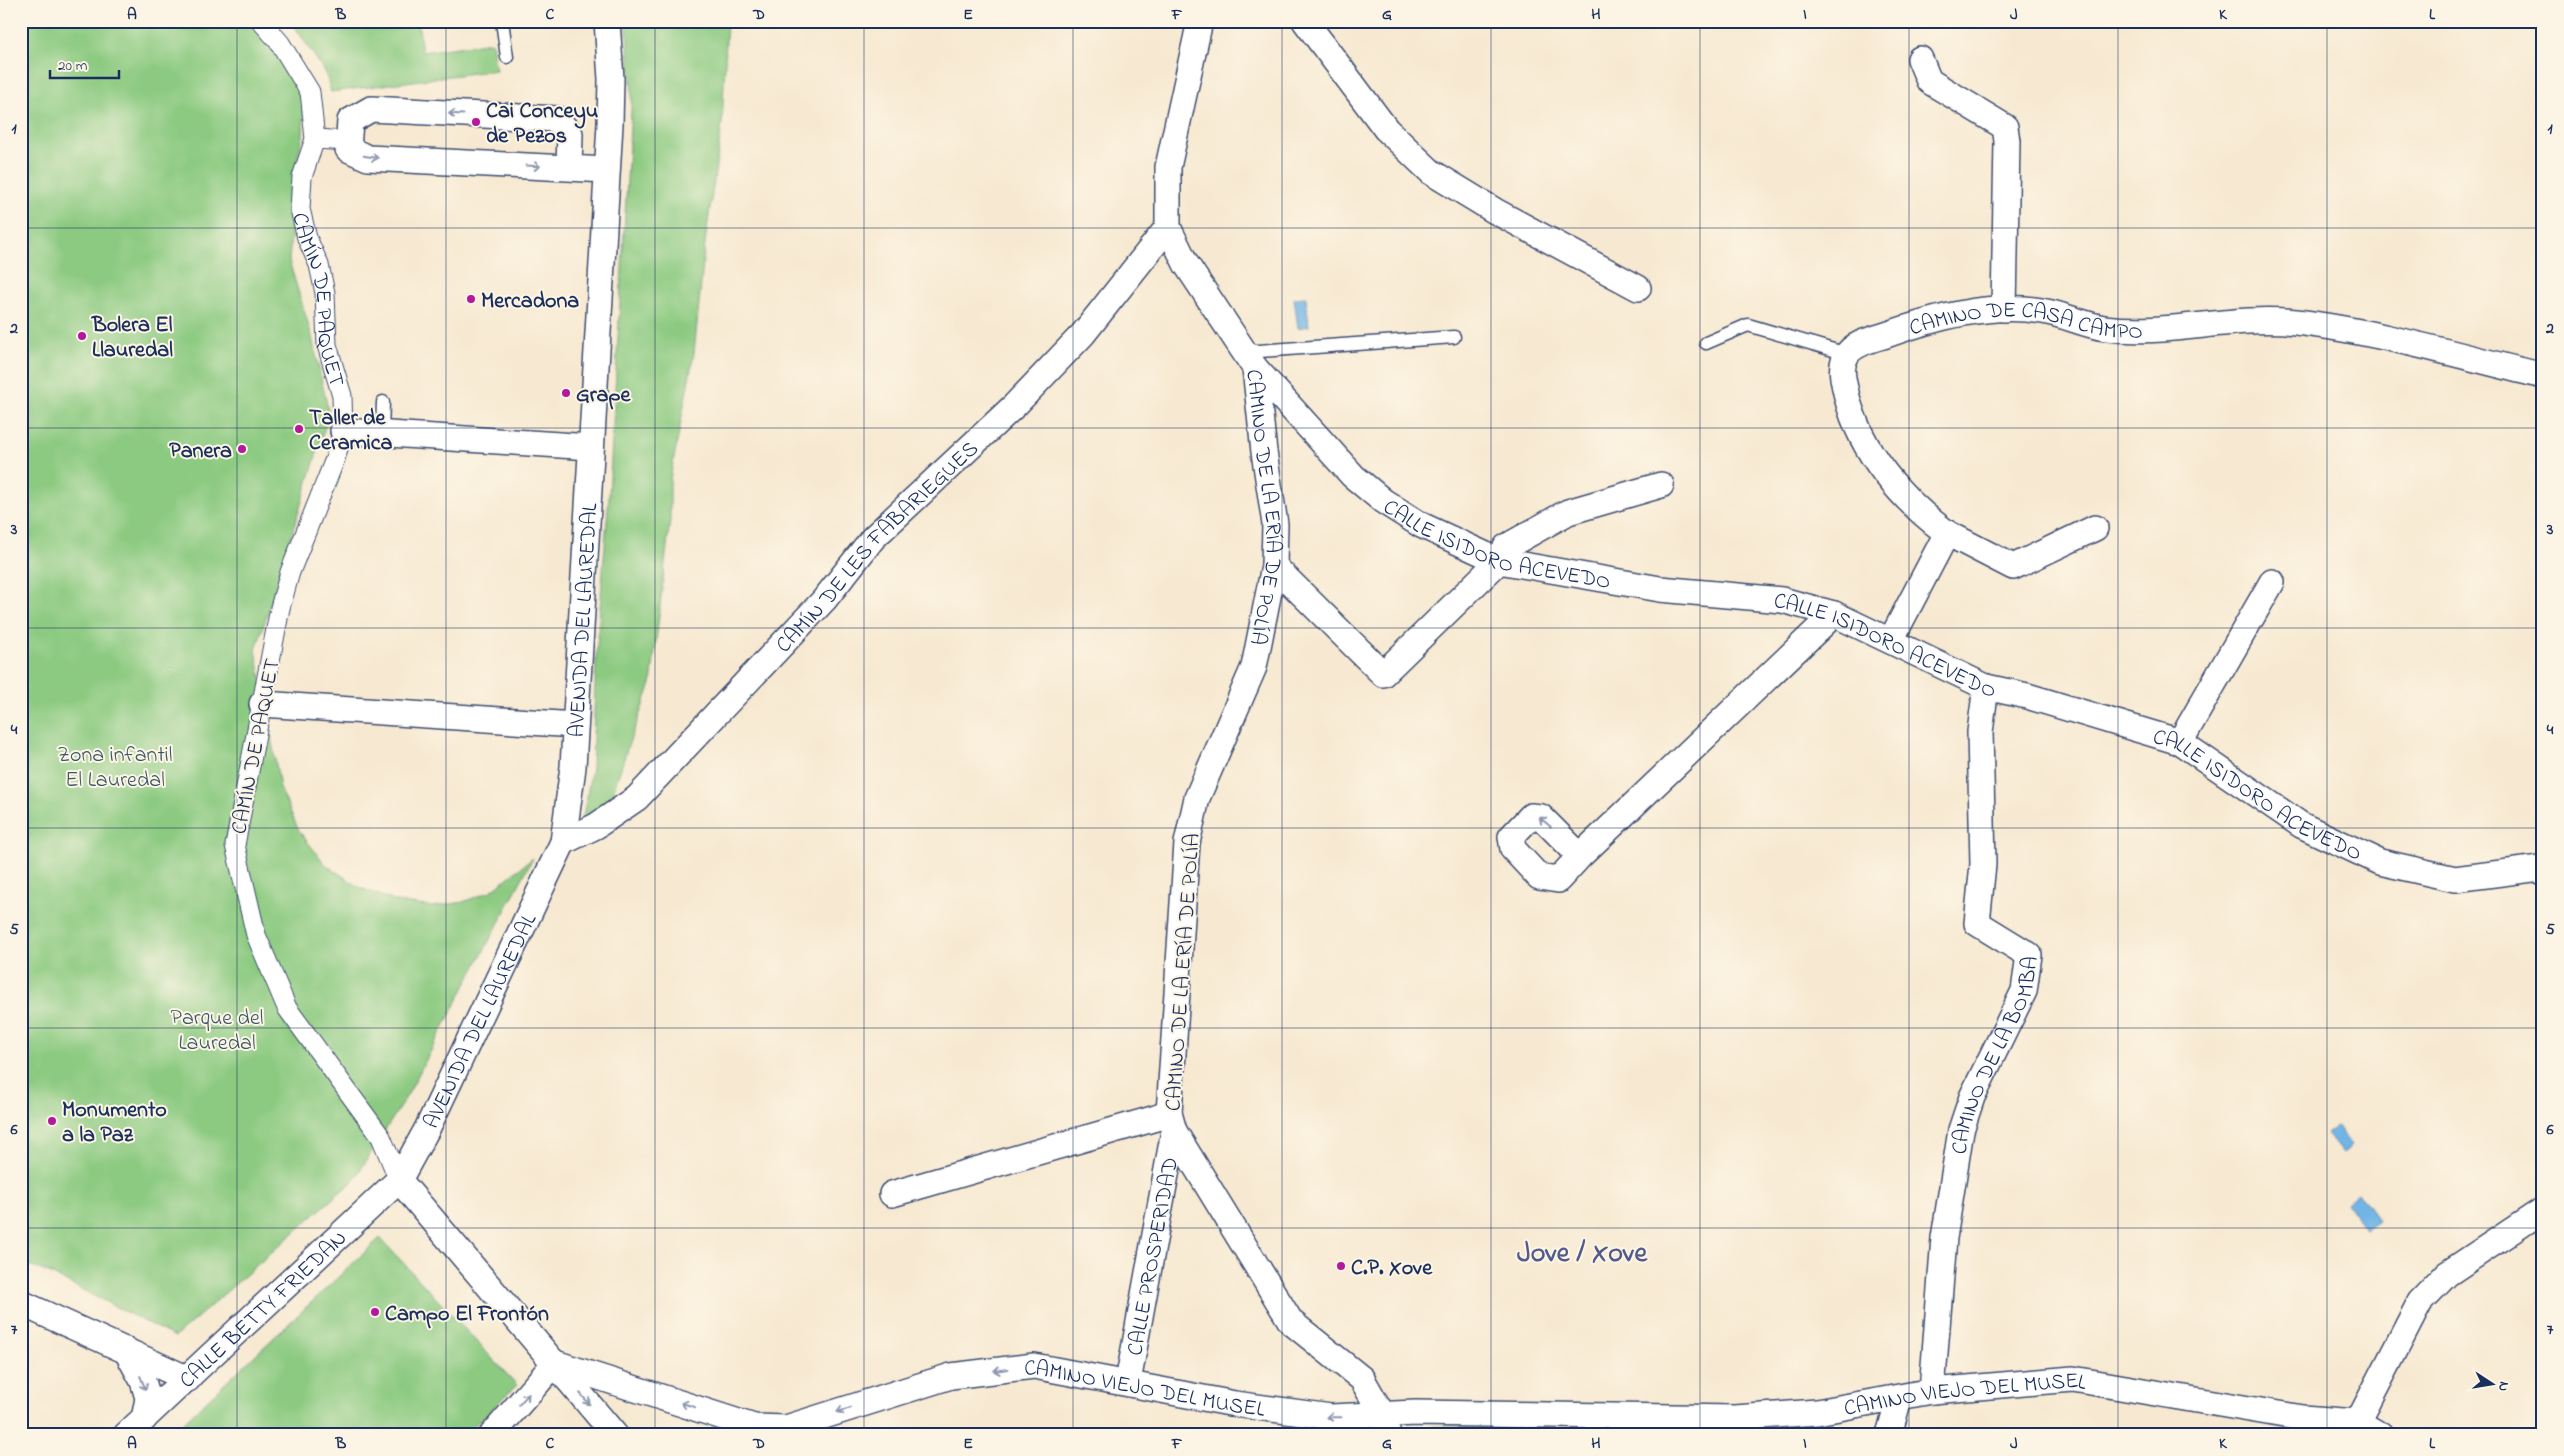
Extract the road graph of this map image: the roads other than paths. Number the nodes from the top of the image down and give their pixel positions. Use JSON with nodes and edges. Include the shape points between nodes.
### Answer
{"nodes":[{"id":1,"x":261,"y":21,"type":"edge"},
{"id":2,"x":502,"y":21,"type":"edge"},
{"id":3,"x":606,"y":21,"type":"edge"},
{"id":4,"x":1200,"y":21,"type":"edge"},
{"id":5,"x":1305,"y":21,"type":"edge"},
{"id":6,"x":507,"y":57,"type":"dead end"},
{"id":7,"x":1920,"y":59,"type":"dead end"},
{"id":8,"x":315,"y":139,"type":"junction"},
{"id":9,"x":348,"y":141,"type":"junction"},
{"id":10,"x":569,"y":168,"type":"junction"},
{"id":11,"x":607,"y":170,"type":"junction"},
{"id":12,"x":1168,"y":227,"type":"junction"},
{"id":13,"x":1638,"y":288,"type":"dead end"},
{"id":14,"x":2004,"y":309,"type":"junction"},
{"id":15,"x":1454,"y":337,"type":"dead end"},
{"id":16,"x":1706,"y":342,"type":"dead end"},
{"id":17,"x":1847,"y":354,"type":"junction"},
{"id":18,"x":1250,"y":360,"type":"junction"},
{"id":19,"x":2543,"y":376,"type":"edge"},
{"id":20,"x":383,"y":402,"type":"dead end"},
{"id":21,"x":343,"y":431,"type":"junction"},
{"id":22,"x":382,"y":433,"type":"junction"},
{"id":23,"x":591,"y":447,"type":"junction"},
{"id":24,"x":1661,"y":485,"type":"dead end"},
{"id":25,"x":2095,"y":528,"type":"dead end"},
{"id":26,"x":1947,"y":534,"type":"junction"},
{"id":27,"x":1499,"y":561,"type":"junction"},
{"id":28,"x":1274,"y":566,"type":"junction"},
{"id":29,"x":2272,"y":582,"type":"dead end"},
{"id":30,"x":1834,"y":614,"type":"junction"},
{"id":31,"x":1890,"y":640,"type":"junction"},
{"id":32,"x":1986,"y":687,"type":"junction"},
{"id":33,"x":262,"y":704,"type":"junction"},
{"id":34,"x":575,"y":726,"type":"junction"},
{"id":35,"x":2180,"y":742,"type":"junction"},
{"id":36,"x":563,"y":842,"type":"junction"},
{"id":37,"x":1580,"y":856,"type":"dead end"},
{"id":38,"x":2542,"y":868,"type":"edge"},
{"id":39,"x":1172,"y":1122,"type":"junction"},
{"id":40,"x":399,"y":1180,"type":"junction"},
{"id":41,"x":892,"y":1194,"type":"dead end"},
{"id":42,"x":2543,"y":1210,"type":"edge"},
{"id":43,"x":21,"y":1303,"type":"edge"},
{"id":44,"x":126,"y":1350,"type":"junction"},
{"id":45,"x":555,"y":1363,"type":"junction"},
{"id":46,"x":188,"y":1379,"type":"junction"},
{"id":47,"x":1128,"y":1382,"type":"junction"},
{"id":48,"x":1932,"y":1392,"type":"junction"},
{"id":49,"x":1899,"y":1398,"type":"junction"},
{"id":50,"x":2358,"y":1422,"type":"junction"},
{"id":51,"x":1385,"y":1424,"type":"edge"},
{"id":52,"x":135,"y":1427,"type":"edge"},
{"id":53,"x":492,"y":1435,"type":"edge"},
{"id":54,"x":615,"y":1435,"type":"edge"},
{"id":55,"x":1368,"y":1435,"type":"edge"},
{"id":56,"x":1889,"y":1435,"type":"edge"},
{"id":57,"x":2380,"y":1435,"type":"edge"}],
"edges":[{"from":1,"to":8,"type":"street","name":"CAMÍN DE PAQUET","via":[[280,43],[310,92]]},
{"from":2,"to":6,"type":"lane"},
{"from":3,"to":11,"type":"street","name":"AVENIDA DEL LAUREDAL","via":[[611,79]]},
{"from":4,"to":12,"type":"street","name":"CAMINO DE LA ERÍA DE POLÍA","via":[[1168,167]]},
{"from":5,"to":13,"type":"street","via":[[1386,129],[1431,172],[1495,212]]},
{"from":7,"to":14,"type":"street","via":[[1929,81],[2005,127]]},
{"from":8,"to":9,"type":"street"},
{"from":8,"to":21,"type":"street","name":"CAMÍN DE PAQUET","via":[[302,177],[300,209],[325,293],[327,345],[342,396]]},
{"from":9,"to":10,"type":"street","one_way":true,"via":[[348,149],[368,158]]},
{"from":10,"to":9,"type":"street","one_way":true,"via":[[570,134],[557,119],[370,109],[350,121]]},
{"from":10,"to":11,"type":"street"},
{"from":11,"to":23,"type":"street","name":"AVENIDA DEL LAUREDAL"},
{"from":12,"to":18,"type":"street","name":"CAMINO DE LA ERÍA DE POLÍA","via":[[1186,264]]},
{"from":12,"to":36,"type":"street","name":"CAMÍN DE LES FABARIEGUES","via":[[1083,334],[1015,405],[873,538],[824,600],[637,798],[596,826]]},
{"from":14,"to":17,"type":"street","name":"CAMINO DE CASA CAMPO","via":[[1926,321],[1858,345]]},
{"from":14,"to":19,"type":"street","name":"CAMINO DE CASA CAMPO","via":[[2041,310],[2113,328],[2142,329],[2246,319],[2296,322],[2359,333]]},
{"from":15,"to":18,"type":"lane"},
{"from":16,"to":17,"type":"lane","via":[[1748,325]]},
{"from":17,"to":26,"type":"street","via":[[1841,368],[1848,400],[1868,449],[1893,484],[1927,519]]},
{"from":18,"to":27,"type":"street","name":"CALLE ISIDORO ACEVEDO","via":[[1353,476],[1421,525]]},
{"from":18,"to":28,"type":"street","name":"CAMINO DE LA ERÍA DE POLÍA","via":[[1276,524]]},
{"from":20,"to":22,"type":"lane"},
{"from":21,"to":22,"type":"street"},
{"from":21,"to":33,"type":"street","name":"CAMÍN DE PAQUET","via":[[335,460],[290,572]]},
{"from":22,"to":23,"type":"street"},
{"from":23,"to":34,"type":"street","name":"AVENIDA DEL LAUREDAL"},
{"from":24,"to":27,"type":"street","via":[[1568,512],[1506,548]]},
{"from":25,"to":26,"type":"street","via":[[2013,567]]},
{"from":26,"to":31,"type":"street"},
{"from":27,"to":28,"type":"street","via":[[1383,674]]},
{"from":27,"to":30,"type":"street","name":"CALLE ISIDORO ACEVEDO","via":[[1660,589],[1782,600]]},
{"from":28,"to":39,"type":"street","name":"CAMINO DE LA ERÍA DE POLÍA","via":[[1254,667],[1197,798],[1187,843]]},
{"from":29,"to":35,"type":"street"},
{"from":30,"to":31,"type":"street","name":"CALLE ISIDORO ACEVEDO"},
{"from":30,"to":37,"type":"street"},
{"from":31,"to":32,"type":"street","name":"CALLE ISIDORO ACEVEDO"},
{"from":32,"to":35,"type":"street","name":"CALLE ISIDORO ACEVEDO","via":[[2027,696]]},
{"from":32,"to":48,"type":"street","name":"CAMINO DE LA BOMBA","via":[[1980,732],[1982,864],[1977,923],[2029,955],[2024,991],[1972,1097],[1960,1130],[1944,1238]]},
{"from":33,"to":34,"type":"street"},
{"from":33,"to":40,"type":"street","name":"CAMÍN DE PAQUET","via":[[235,845],[256,935],[287,1008],[381,1137]]},
{"from":34,"to":36,"type":"street","name":"AVENIDA DEL LAUREDAL"},
{"from":35,"to":38,"type":"street","name":"CALLE ISIDORO ACEVEDO","via":[[2301,824],[2380,862],[2455,880]]},
{"from":36,"to":40,"type":"street","name":"AVENIDA DEL LAUREDAL","via":[[427,1129]]},
{"from":39,"to":41,"type":"street","via":[[1156,1118]]},
{"from":39,"to":47,"type":"street","name":"CALLE PROSPERIDAD"},
{"from":39,"to":51,"type":"street","name":"CAMINO DE LA ERÍA DE POLÍA","via":[[1291,1322],[1362,1379]]},
{"from":40,"to":45,"type":"street","name":"CAMÍN DE PAQUET"},
{"from":40,"to":46,"type":"street","name":"CALLE BETTY FRIEDAN"},
{"from":42,"to":50,"type":"street","via":[[2447,1274],[2420,1302]]},
{"from":43,"to":44,"type":"street"},
{"from":44,"to":46,"type":"street"},
{"from":44,"to":52,"type":"street","one_way":true,"via":[[143,1381],[148,1398]]},
{"from":47,"to":45,"type":"street","name":"CAMINO VIEJO DEL MUSEL","one_way":true,"via":[[1034,1366],[951,1376],[778,1428],[754,1427]]},
{"from":53,"to":45,"type":"street","one_way":true},
{"from":45,"to":54,"type":"street","name":"CAMÍN DE PAQUET","one_way":true},
{"from":46,"to":52,"type":"street","name":"CALLE BETTY FRIEDAN"},
{"from":51,"to":47,"type":"street","name":"CAMINO VIEJO DEL MUSEL","one_way":true,"via":[[1235,1404]]},
{"from":48,"to":49,"type":"street","name":"CAMINO VIEJO DEL MUSEL"},
{"from":48,"to":50,"type":"street","name":"CAMINO VIEJO DEL MUSEL","via":[[2073,1379],[2302,1418]]},
{"from":49,"to":51,"type":"street","name":"CAMINO VIEJO DEL MUSEL","via":[[1816,1412],[1735,1418]]},
{"from":49,"to":56,"type":"street"},
{"from":50,"to":57,"type":"street"},
{"from":51,"to":55,"type":"street"}]}
